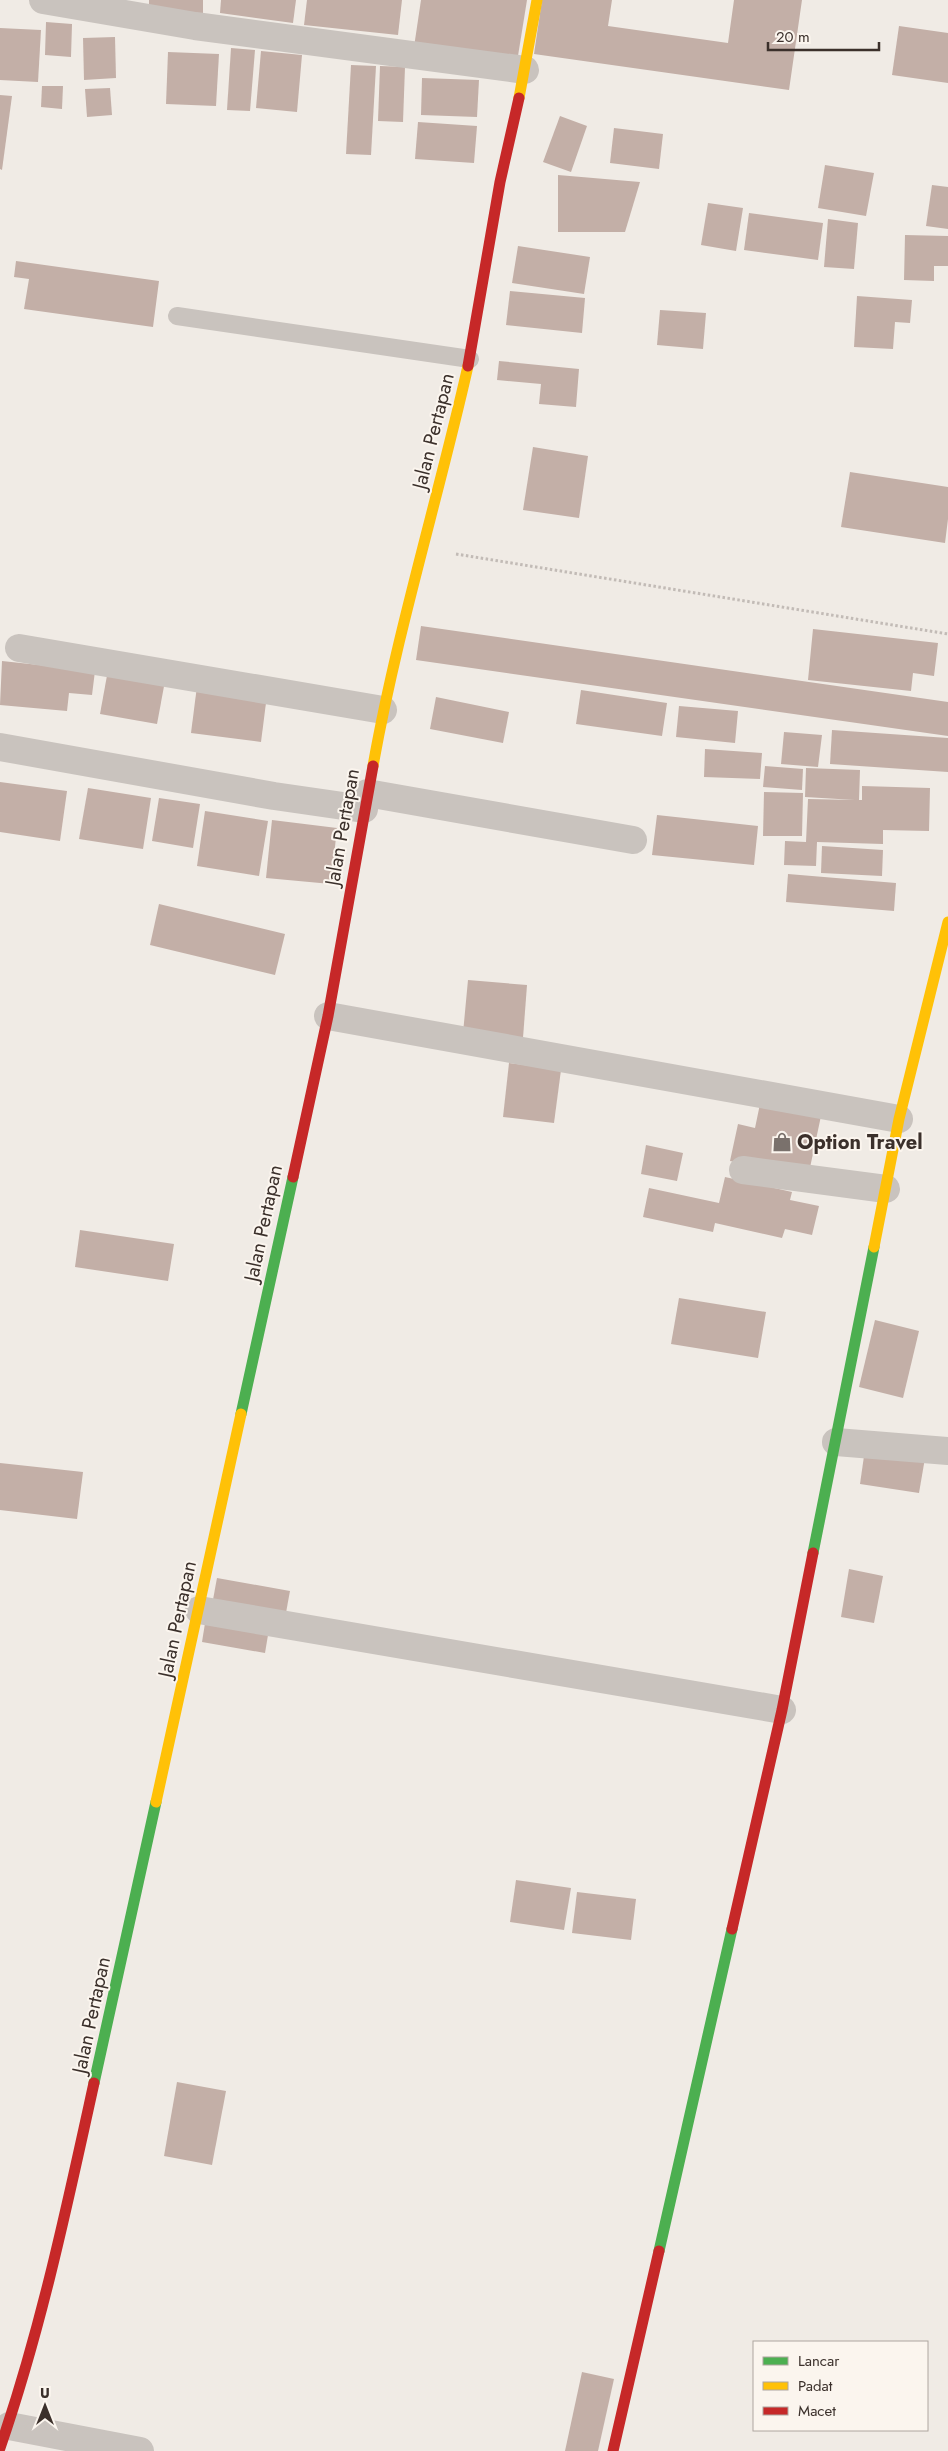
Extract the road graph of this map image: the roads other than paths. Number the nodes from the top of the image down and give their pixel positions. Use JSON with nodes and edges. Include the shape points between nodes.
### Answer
{"nodes":[{"id":1,"x":43,"y":0,"type":"edge"},
{"id":2,"x":537,"y":0,"type":"edge"},
{"id":3,"x":525,"y":70,"type":"junction"},
{"id":4,"x":176,"y":316,"type":"dead end"},
{"id":5,"x":470,"y":359,"type":"junction"},
{"id":6,"x":19,"y":648,"type":"dead end"},
{"id":7,"x":384,"y":710,"type":"junction"},
{"id":8,"x":0,"y":747,"type":"edge"},
{"id":9,"x":365,"y":801,"type":"junction"},
{"id":10,"x":633,"y":840,"type":"dead end"},
{"id":11,"x":948,"y":922,"type":"edge"},
{"id":12,"x":328,"y":1016,"type":"junction"},
{"id":13,"x":898,"y":1120,"type":"junction"},
{"id":14,"x":743,"y":1170,"type":"dead end"},
{"id":15,"x":886,"y":1189,"type":"junction"},
{"id":16,"x":836,"y":1442,"type":"junction"},
{"id":17,"x":948,"y":1451,"type":"edge"},
{"id":18,"x":199,"y":1610,"type":"junction"},
{"id":19,"x":782,"y":1710,"type":"junction"},
{"id":20,"x":4,"y":2437,"type":"edge"},
{"id":21,"x":140,"y":2451,"type":"edge"},
{"id":22,"x":613,"y":2451,"type":"edge"}],
"edges":[{"from":1,"to":3,"type":"street","via":[[195,26]]},
{"from":2,"to":3,"type":"street","name":"Jalan Pertapan"},
{"from":3,"to":5,"type":"street","name":"Jalan Pertapan","via":[[500,182]]},
{"from":4,"to":5,"type":"lane"},
{"from":5,"to":7,"type":"street","name":"Jalan Pertapan"},
{"from":6,"to":7,"type":"street"},
{"from":7,"to":9,"type":"street","name":"Jalan Pertapan"},
{"from":8,"to":9,"type":"street","via":[[264,795]]},
{"from":9,"to":10,"type":"street"},
{"from":9,"to":12,"type":"street","name":"Jalan Pertapan"},
{"from":11,"to":13,"type":"street"},
{"from":12,"to":13,"type":"street"},
{"from":12,"to":18,"type":"street","name":"Jalan Pertapan"},
{"from":13,"to":15,"type":"street"},
{"from":14,"to":15,"type":"street"},
{"from":15,"to":16,"type":"street"},
{"from":16,"to":17,"type":"street"},
{"from":16,"to":19,"type":"street"},
{"from":18,"to":19,"type":"street"},
{"from":18,"to":20,"type":"street","name":"Jalan Pertapan","via":[[42,2317]]},
{"from":19,"to":22,"type":"street"},
{"from":20,"to":21,"type":"street"}]}
